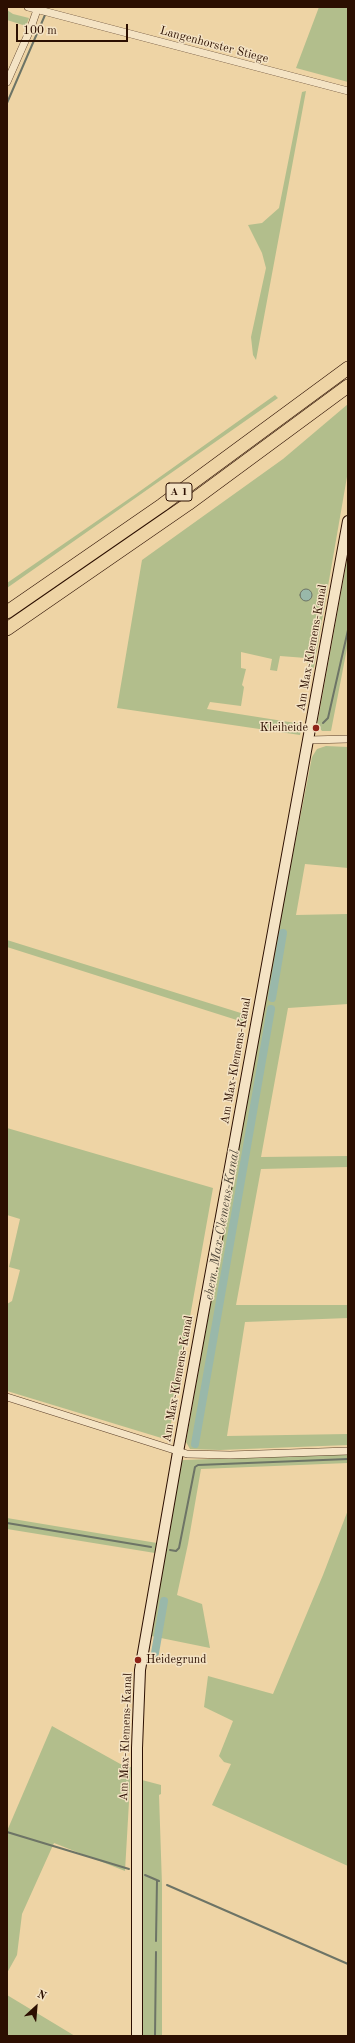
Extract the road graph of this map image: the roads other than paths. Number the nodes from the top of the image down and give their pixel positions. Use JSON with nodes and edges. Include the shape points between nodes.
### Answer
{"nodes":[{"id":1,"x":28,"y":7,"type":"edge"},
{"id":2,"x":40,"y":10,"type":"junction"},
{"id":3,"x":7,"y":82,"type":"edge"},
{"id":4,"x":348,"y":91,"type":"edge"},
{"id":5,"x":348,"y":368,"type":"edge"},
{"id":6,"x":348,"y":386,"type":"edge"},
{"id":7,"x":348,"y":521,"type":"edge"},
{"id":8,"x":7,"y":612,"type":"edge"},
{"id":9,"x":7,"y":629,"type":"edge"},
{"id":10,"x":348,"y":739,"type":"edge"},
{"id":11,"x":309,"y":740,"type":"junction"},
{"id":12,"x":7,"y":1397,"type":"edge"},
{"id":13,"x":348,"y":1451,"type":"edge"},
{"id":14,"x":178,"y":1452,"type":"junction"},
{"id":15,"x":137,"y":2036,"type":"edge"}],
"edges":[{"from":1,"to":2,"type":"street","name":"Langenhorster Stiege"},
{"from":2,"to":3,"type":"street"},
{"from":2,"to":4,"type":"street","name":"Langenhorster Stiege"},
{"from":5,"to":8,"type":"highway","number":"A 1","via":[[162,505]]},
{"from":6,"to":9,"type":"highway","number":"A 1","via":[[182,508]]},
{"from":7,"to":11,"type":"main road","name":"Am Max-Klemens-Kanal"},
{"from":10,"to":11,"type":"street"},
{"from":11,"to":14,"type":"main road","name":"Am Max-Klemens-Kanal"},
{"from":12,"to":14,"type":"street"},
{"from":13,"to":14,"type":"street","via":[[216,1456]]},
{"from":14,"to":15,"type":"main road","name":"Am Max-Klemens-Kanal","via":[[144,1649],[138,1699]]}]}
